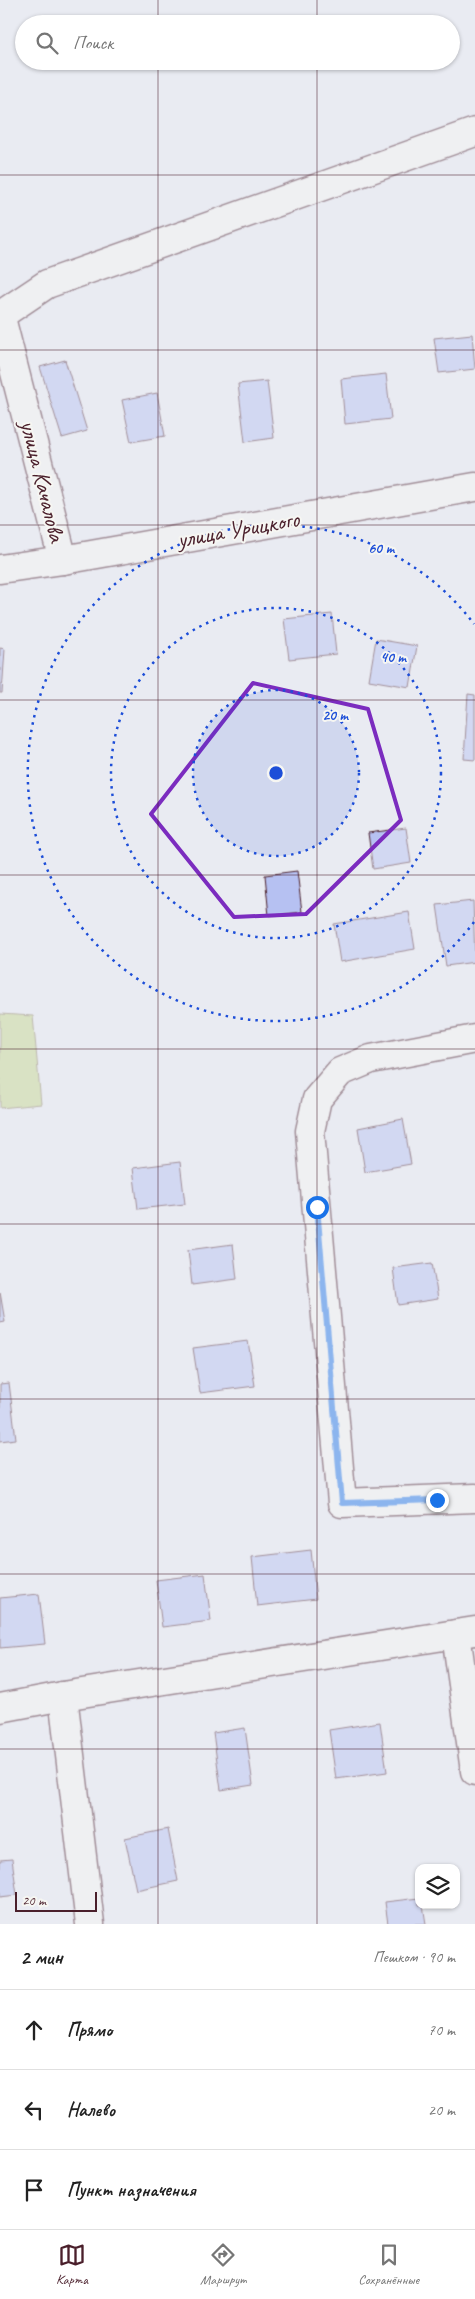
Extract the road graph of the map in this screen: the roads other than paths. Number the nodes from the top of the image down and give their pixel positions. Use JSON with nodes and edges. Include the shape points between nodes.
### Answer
{"nodes":[{"id":1,"x":475,"y":132,"type":"edge"},
{"id":2,"x":0,"y":314,"type":"edge"},
{"id":3,"x":475,"y":487,"type":"edge"},
{"id":4,"x":63,"y":560,"type":"junction"},
{"id":5,"x":0,"y":569,"type":"edge"},
{"id":6,"x":475,"y":1039,"type":"edge"},
{"id":7,"x":475,"y":1498,"type":"edge"},
{"id":8,"x":465,"y":1632,"type":"edge"},
{"id":9,"x":63,"y":1696,"type":"junction"},
{"id":10,"x":0,"y":1708,"type":"edge"},
{"id":11,"x":475,"y":1771,"type":"edge"},
{"id":12,"x":90,"y":1924,"type":"edge"}],
"edges":[{"from":1,"to":2,"type":"street","via":[[47,284]]},
{"from":2,"to":4,"type":"street","name":"улица Качалова"},
{"from":3,"to":4,"type":"street","name":"улица Урицкого"},
{"from":4,"to":5,"type":"street","name":"улица Урицкого"},
{"from":6,"to":7,"type":"street","via":[[371,1059],[340,1072],[317,1099],[310,1130],[342,1503]]},
{"from":8,"to":9,"type":"street"},
{"from":8,"to":11,"type":"street"},
{"from":9,"to":10,"type":"street"},
{"from":9,"to":12,"type":"street"}]}
